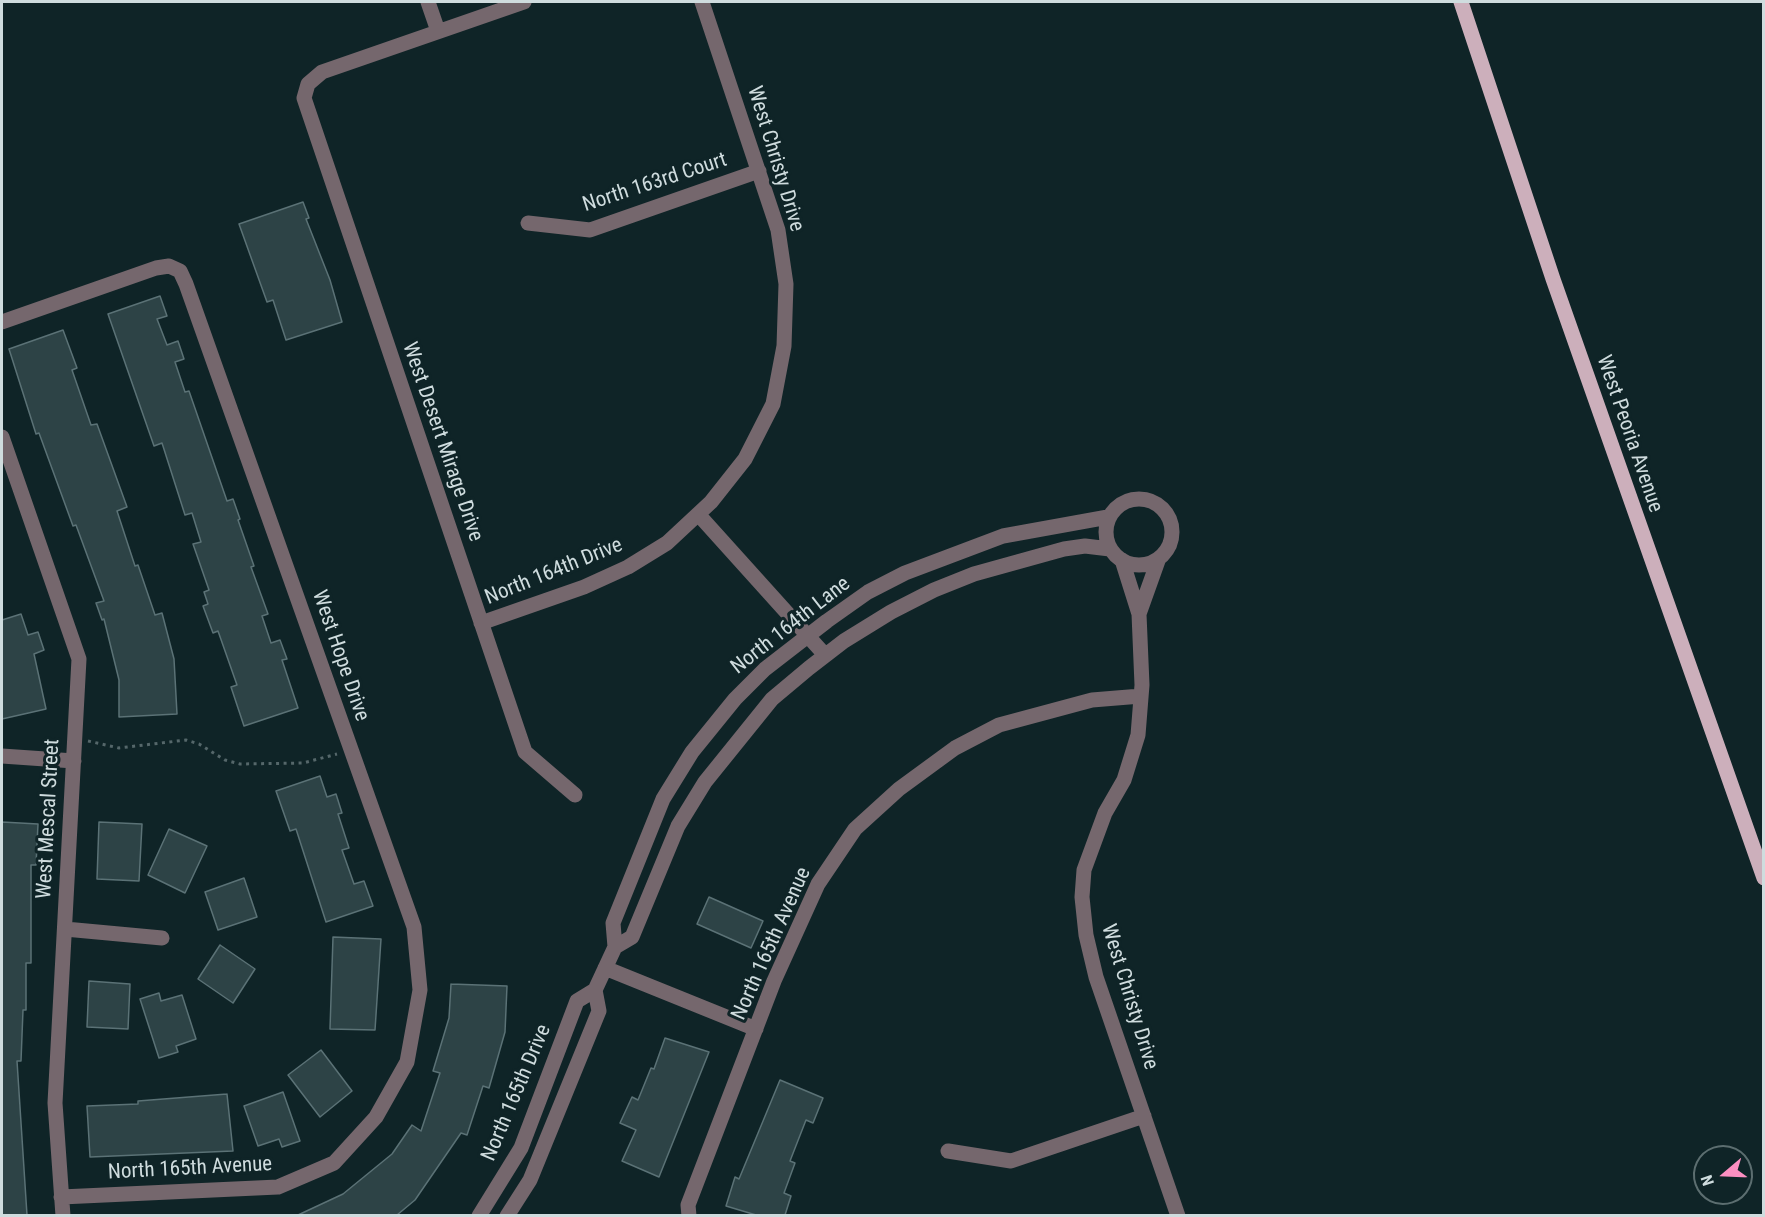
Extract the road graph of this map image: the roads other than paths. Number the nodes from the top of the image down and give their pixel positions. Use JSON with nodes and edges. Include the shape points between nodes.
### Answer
{"nodes":[{"id":1,"x":428,"y":2,"type":"edge"},
{"id":2,"x":524,"y":2,"type":"edge"},
{"id":3,"x":702,"y":2,"type":"edge"},
{"id":4,"x":1461,"y":2,"type":"edge"},
{"id":5,"x":438,"y":32,"type":"junction"},
{"id":6,"x":759,"y":171,"type":"junction"},
{"id":7,"x":528,"y":223,"type":"dead end"},
{"id":8,"x":2,"y":322,"type":"edge"},
{"id":9,"x":2,"y":437,"type":"edge"},
{"id":10,"x":5,"y":461,"type":"edge"},
{"id":11,"x":698,"y":514,"type":"junction"},
{"id":12,"x":1108,"y":517,"type":"junction"},
{"id":13,"x":1110,"y":549,"type":"junction"},
{"id":14,"x":1159,"y":558,"type":"junction"},
{"id":15,"x":1122,"y":560,"type":"junction"},
{"id":16,"x":1139,"y":614,"type":"junction"},
{"id":17,"x":481,"y":623,"type":"junction"},
{"id":18,"x":807,"y":636,"type":"junction"},
{"id":19,"x":825,"y":656,"type":"junction"},
{"id":20,"x":1141,"y":696,"type":"junction"},
{"id":21,"x":2,"y":756,"type":"edge"},
{"id":22,"x":74,"y":761,"type":"junction"},
{"id":23,"x":575,"y":795,"type":"dead end"},
{"id":24,"x":1764,"y":878,"type":"edge"},
{"id":25,"x":65,"y":929,"type":"junction"},
{"id":26,"x":162,"y":938,"type":"dead end"},
{"id":27,"x":615,"y":947,"type":"junction"},
{"id":28,"x":605,"y":968,"type":"junction"},
{"id":29,"x":595,"y":990,"type":"junction"},
{"id":30,"x":756,"y":1029,"type":"junction"},
{"id":31,"x":407,"y":1062,"type":"joint"},
{"id":32,"x":1144,"y":1116,"type":"junction"},
{"id":33,"x":948,"y":1151,"type":"dead end"},
{"id":34,"x":61,"y":1197,"type":"junction"},
{"id":35,"x":63,"y":1215,"type":"edge"},
{"id":36,"x":479,"y":1215,"type":"edge"},
{"id":37,"x":507,"y":1215,"type":"edge"},
{"id":38,"x":689,"y":1215,"type":"edge"},
{"id":39,"x":1178,"y":1215,"type":"edge"}],
"edges":[{"from":1,"to":5,"type":"street"},
{"from":2,"to":5,"type":"street"},
{"from":3,"to":6,"type":"street","name":"West Christy Drive"},
{"from":4,"to":24,"type":"main road","name":"West Peoria Avenue","via":[[1552,279]]},
{"from":5,"to":17,"type":"street","name":"West Desert Mirage Drive","via":[[322,72],[308,84],[304,98]]},
{"from":6,"to":7,"type":"street","name":"North 163rd Court","via":[[590,230]]},
{"from":6,"to":11,"type":"street","name":"West Christy Drive","via":[[778,230],[786,284],[784,346],[773,404],[745,459]]},
{"from":8,"to":31,"type":"street","name":"West Hope Drive","via":[[156,268],[170,266],[180,271],[414,927],[420,990]]},
{"from":9,"to":10,"type":"street","name":"West Mescal Street"},
{"from":10,"to":22,"type":"street","name":"West Mescal Street","via":[[79,659]]},
{"from":11,"to":17,"type":"street","name":"North 164th Drive","via":[[667,543],[628,567],[584,587]]},
{"from":11,"to":18,"type":"street"},
{"from":12,"to":13,"type":"street","via":[[1106,539]]},
{"from":12,"to":14,"type":"street","name":"North 164th Lane","via":[[1123,502],[1133,499],[1154,502],[1163,508],[1172,529],[1171,540]]},
{"from":12,"to":18,"type":"street","name":"North 164th Lane","via":[[1002,536],[959,550],[868,592]]},
{"from":13,"to":15,"type":"street"},
{"from":13,"to":19,"type":"street","name":"North 164th Lane","via":[[1064,549],[974,574],[891,612]]},
{"from":14,"to":15,"type":"street","via":[[1138,565]]},
{"from":14,"to":16,"type":"street"},
{"from":15,"to":16,"type":"street"},
{"from":16,"to":20,"type":"street","name":"West Christy Drive"},
{"from":17,"to":23,"type":"street","name":"West Desert Mirage Drive","via":[[525,752]]},
{"from":18,"to":19,"type":"street"},
{"from":18,"to":27,"type":"street","name":"North 164th Lane","via":[[735,699],[692,752],[663,799],[649,831],[613,923]]},
{"from":19,"to":27,"type":"street","name":"North 164th Lane","via":[[772,699],[705,782],[678,826],[632,937]]},
{"from":20,"to":30,"type":"street","name":"North 165th Avenue","via":[[1092,700],[999,725],[955,748],[899,789],[855,829],[818,884]]},
{"from":20,"to":32,"type":"street","name":"West Christy Drive","via":[[1138,735],[1124,780],[1105,813],[1084,870],[1082,897],[1096,977]]},
{"from":21,"to":22,"type":"street"},
{"from":22,"to":25,"type":"street","name":"West Mescal Street"},
{"from":25,"to":26,"type":"street"},
{"from":25,"to":34,"type":"street","name":"West Mescal Street","via":[[55,1102]]},
{"from":27,"to":28,"type":"street","name":"North 164th Lane"},
{"from":28,"to":29,"type":"street","name":"North 165th Drive"},
{"from":28,"to":30,"type":"street"},
{"from":29,"to":36,"type":"street","name":"North 165th Drive","via":[[578,1001],[521,1148]]},
{"from":29,"to":37,"type":"street","name":"North 165th Drive","via":[[599,1011],[530,1180]]},
{"from":30,"to":38,"type":"street","name":"North 165th Avenue","via":[[688,1205]]},
{"from":31,"to":34,"type":"street","name":"North 165th Avenue","via":[[376,1118],[334,1163],[278,1187]]},
{"from":32,"to":33,"type":"street","via":[[1011,1161]]},
{"from":32,"to":39,"type":"street","name":"West Christy Drive"},
{"from":34,"to":35,"type":"street","name":"West Mescal Street"}]}
